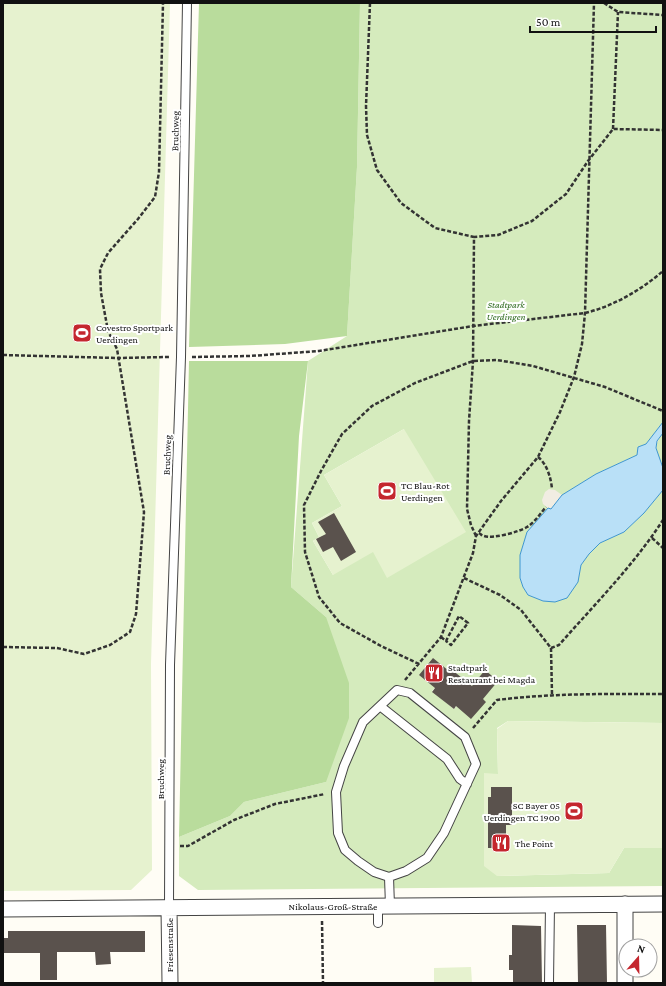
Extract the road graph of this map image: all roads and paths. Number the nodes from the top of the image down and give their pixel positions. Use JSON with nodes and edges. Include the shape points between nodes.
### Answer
{"nodes":[{"id":1,"x":163,"y":3,"type":"edge"},
{"id":2,"x":187,"y":3,"type":"edge"},
{"id":3,"x":370,"y":3,"type":"edge"},
{"id":4,"x":594,"y":3,"type":"edge"},
{"id":5,"x":604,"y":3,"type":"edge"},
{"id":6,"x":618,"y":12,"type":"junction"},
{"id":7,"x":663,"y":15,"type":"edge"},
{"id":8,"x":613,"y":129,"type":"junction"},
{"id":9,"x":663,"y":130,"type":"edge"},
{"id":10,"x":588,"y":161,"type":"junction"},
{"id":11,"x":474,"y":237,"type":"junction"},
{"id":12,"x":663,"y":271,"type":"edge"},
{"id":13,"x":585,"y":313,"type":"junction"},
{"id":14,"x":473,"y":326,"type":"junction"},
{"id":15,"x":3,"y":355,"type":"edge"},
{"id":16,"x":181,"y":357,"type":"junction"},
{"id":17,"x":117,"y":358,"type":"junction"},
{"id":18,"x":474,"y":361,"type":"junction"},
{"id":19,"x":574,"y":377,"type":"junction"},
{"id":20,"x":663,"y":411,"type":"edge"},
{"id":21,"x":538,"y":457,"type":"junction"},
{"id":22,"x":552,"y":489,"type":"dead end"},
{"id":23,"x":546,"y":507,"type":"dead end"},
{"id":24,"x":663,"y":520,"type":"edge"},
{"id":25,"x":479,"y":533,"type":"junction"},
{"id":26,"x":476,"y":536,"type":"junction"},
{"id":27,"x":652,"y":538,"type":"junction"},
{"id":28,"x":663,"y":548,"type":"edge"},
{"id":29,"x":464,"y":578,"type":"junction"},
{"id":30,"x":441,"y":637,"type":"junction"},
{"id":31,"x":446,"y":641,"type":"junction"},
{"id":32,"x":3,"y":647,"type":"edge"},
{"id":33,"x":551,"y":648,"type":"junction"},
{"id":34,"x":419,"y":664,"type":"junction"},
{"id":35,"x":398,"y":690,"type":"junction"},
{"id":36,"x":552,"y":694,"type":"junction"},
{"id":37,"x":663,"y":694,"type":"edge"},
{"id":38,"x":380,"y":706,"type":"junction"},
{"id":39,"x":465,"y":737,"type":"junction"},
{"id":40,"x":467,"y":784,"type":"junction"},
{"id":41,"x":336,"y":792,"type":"junction"},
{"id":42,"x":170,"y":846,"type":"junction"},
{"id":43,"x":389,"y":877,"type":"junction"},
{"id":44,"x":625,"y":904,"type":"junction"},
{"id":45,"x":663,"y":904,"type":"edge"},
{"id":46,"x":550,"y":905,"type":"junction"},
{"id":47,"x":322,"y":906,"type":"junction"},
{"id":48,"x":384,"y":906,"type":"junction"},
{"id":49,"x":3,"y":908,"type":"edge"},
{"id":50,"x":169,"y":908,"type":"junction"},
{"id":51,"x":378,"y":923,"type":"dead end"},
{"id":52,"x":170,"y":983,"type":"edge"},
{"id":53,"x":323,"y":983,"type":"edge"},
{"id":54,"x":549,"y":983,"type":"edge"},
{"id":55,"x":626,"y":983,"type":"edge"}],
"edges":[{"from":1,"to":17,"type":"path","via":[[159,172],[155,197],[108,253],[100,269],[101,293],[108,331],[117,349]]},
{"from":2,"to":16,"type":"lane","name":"Bruchweg"},
{"from":3,"to":11,"type":"path","via":[[366,121],[367,135],[377,170],[401,203],[435,228]]},
{"from":4,"to":10,"type":"path"},
{"from":5,"to":6,"type":"path"},
{"from":6,"to":7,"type":"path"},
{"from":6,"to":8,"type":"path"},
{"from":8,"to":9,"type":"path"},
{"from":8,"to":10,"type":"path"},
{"from":10,"to":11,"type":"path","via":[[566,194],[532,221],[498,235]]},
{"from":10,"to":13,"type":"path"},
{"from":11,"to":14,"type":"path"},
{"from":12,"to":13,"type":"path","via":[[632,293]]},
{"from":13,"to":14,"type":"path"},
{"from":13,"to":19,"type":"path","via":[[582,344]]},
{"from":14,"to":16,"type":"path","via":[[319,351]]},
{"from":14,"to":18,"type":"path"},
{"from":15,"to":17,"type":"path"},
{"from":16,"to":17,"type":"path"},
{"from":16,"to":42,"type":"lane","name":"Bruchweg","via":[[170,665]]},
{"from":17,"to":32,"type":"path","via":[[144,512],[136,614],[130,632],[110,645],[84,654],[57,648]]},
{"from":18,"to":19,"type":"path","via":[[497,360]]},
{"from":18,"to":26,"type":"path","via":[[469,422],[467,509]]},
{"from":18,"to":34,"type":"path","via":[[415,383],[372,406],[342,434],[304,505],[305,552],[319,597],[340,623]]},
{"from":19,"to":20,"type":"path"},
{"from":19,"to":21,"type":"path"},
{"from":21,"to":22,"type":"path","via":[[547,468]]},
{"from":21,"to":25,"type":"path","via":[[501,501]]},
{"from":23,"to":25,"type":"path","via":[[536,519],[515,532],[499,536],[485,536]]},
{"from":24,"to":27,"type":"path"},
{"from":25,"to":26,"type":"path"},
{"from":26,"to":29,"type":"path"},
{"from":27,"to":28,"type":"path"},
{"from":27,"to":33,"type":"path","via":[[560,645]]},
{"from":29,"to":30,"type":"path"},
{"from":29,"to":33,"type":"path","via":[[500,595],[521,610]]},
{"from":30,"to":31,"type":"path"},
{"from":30,"to":34,"type":"path"},
{"from":31,"to":31,"type":"path","via":[[459,616],[468,623],[451,645]]},
{"from":33,"to":36,"type":"path"},
{"from":34,"to":35,"type":"path"},
{"from":35,"to":38,"type":"lane"},
{"from":35,"to":39,"type":"lane","via":[[410,694]]},
{"from":36,"to":37,"type":"path"},
{"from":36,"to":39,"type":"path","via":[[497,700]]},
{"from":38,"to":40,"type":"lane","via":[[448,759],[460,779]]},
{"from":38,"to":41,"type":"lane","via":[[363,722]]},
{"from":39,"to":40,"type":"lane","via":[[476,764]]},
{"from":40,"to":43,"type":"lane","via":[[444,833],[427,858],[406,871]]},
{"from":41,"to":42,"type":"path","via":[[275,804],[234,820],[188,846]]},
{"from":41,"to":43,"type":"lane","via":[[338,833],[345,850],[374,872]]},
{"from":42,"to":50,"type":"lane","name":"Bruchweg"},
{"from":43,"to":48,"type":"lane"},
{"from":44,"to":45,"type":"street","name":"Nikolaus-Groß-Straße"},
{"from":44,"to":46,"type":"street","name":"Nikolaus-Groß-Straße"},
{"from":44,"to":55,"type":"street"},
{"from":46,"to":48,"type":"street","name":"Nikolaus-Groß-Straße"},
{"from":46,"to":54,"type":"lane"},
{"from":47,"to":48,"type":"street","name":"Nikolaus-Groß-Straße"},
{"from":47,"to":50,"type":"street","name":"Nikolaus-Groß-Straße"},
{"from":47,"to":53,"type":"path"},
{"from":48,"to":51,"type":"lane"},
{"from":49,"to":50,"type":"street","name":"Nikolaus-Groß-Straße"},
{"from":50,"to":52,"type":"street","name":"Friesenstraße"}]}
